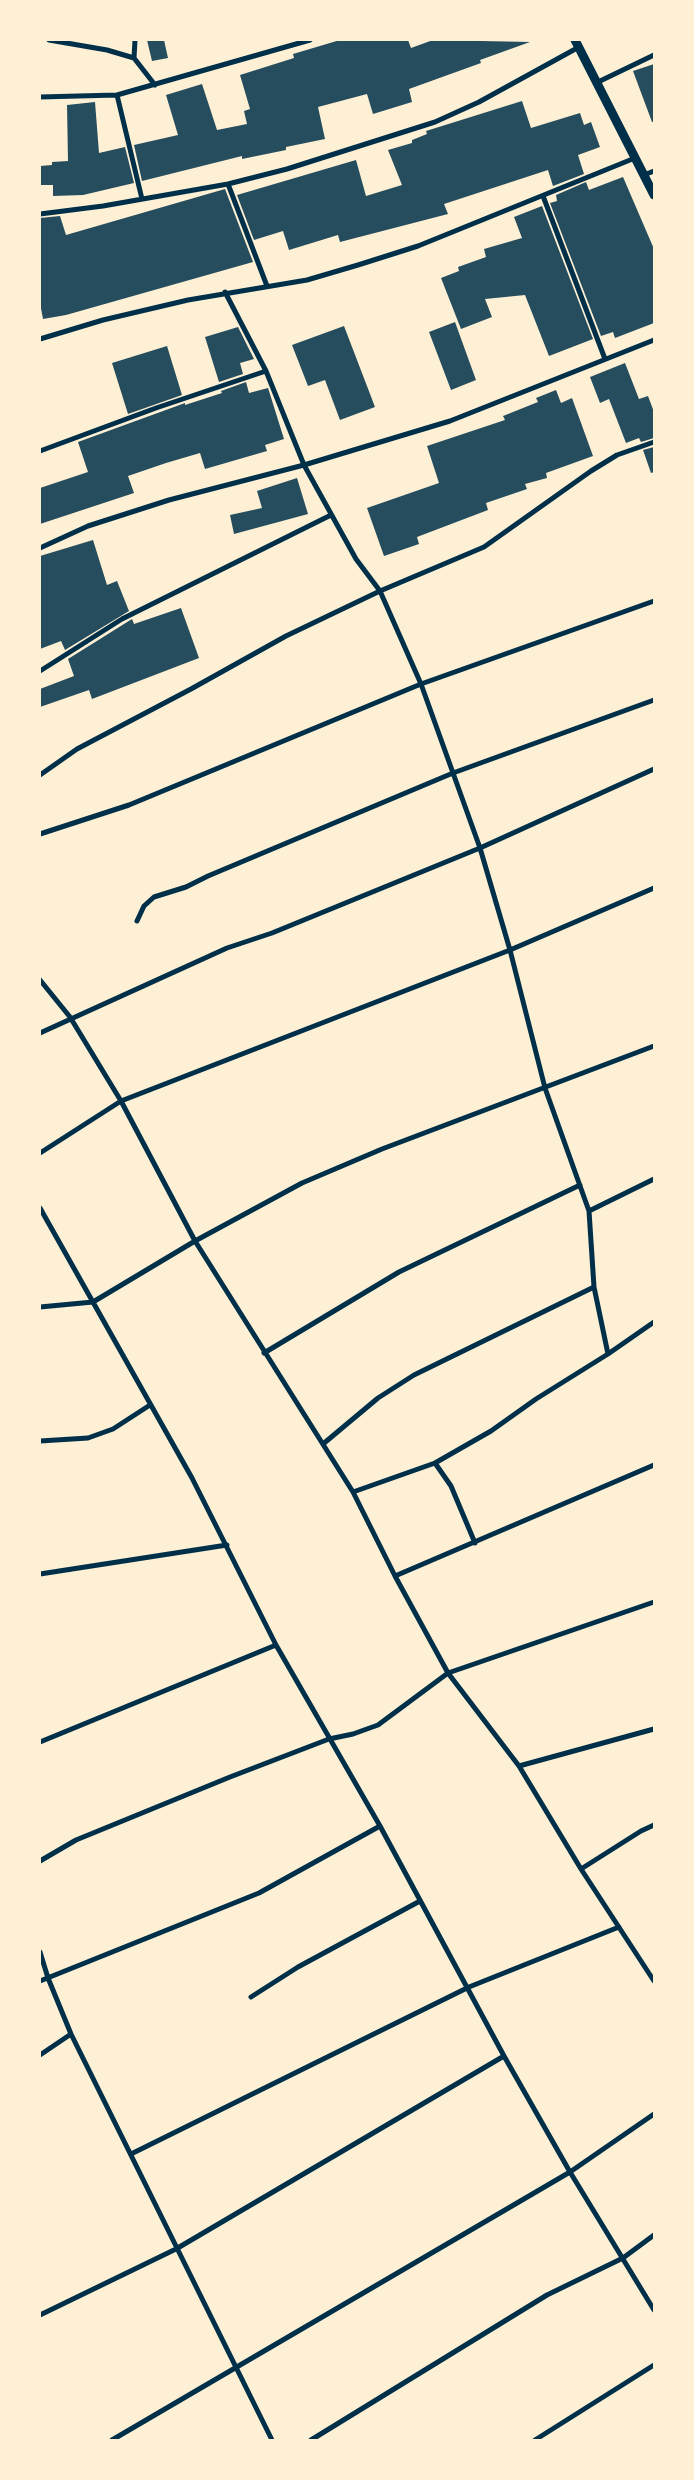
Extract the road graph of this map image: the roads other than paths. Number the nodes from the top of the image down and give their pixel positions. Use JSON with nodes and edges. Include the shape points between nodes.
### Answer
{"nodes":[{"id":1,"x":49,"y":40,"type":"edge"},
{"id":2,"x":135,"y":40,"type":"edge"},
{"id":3,"x":310,"y":40,"type":"edge"},
{"id":4,"x":577,"y":44,"type":"edge"},
{"id":5,"x":654,"y":55,"type":"edge"},
{"id":6,"x":134,"y":58,"type":"junction"},
{"id":7,"x":598,"y":82,"type":"junction"},
{"id":8,"x":155,"y":85,"type":"junction"},
{"id":9,"x":117,"y":95,"type":"junction"},
{"id":10,"x":40,"y":97,"type":"edge"},
{"id":11,"x":637,"y":158,"type":"junction"},
{"id":12,"x":654,"y":171,"type":"edge"},
{"id":13,"x":644,"y":175,"type":"junction"},
{"id":14,"x":228,"y":184,"type":"junction"},
{"id":15,"x":654,"y":195,"type":"edge"},
{"id":16,"x":543,"y":196,"type":"junction"},
{"id":17,"x":142,"y":198,"type":"junction"},
{"id":18,"x":40,"y":214,"type":"edge"},
{"id":19,"x":267,"y":286,"type":"junction"},
{"id":20,"x":225,"y":292,"type":"junction"},
{"id":21,"x":40,"y":339,"type":"edge"},
{"id":22,"x":654,"y":340,"type":"edge"},
{"id":23,"x":604,"y":359,"type":"junction"},
{"id":24,"x":266,"y":371,"type":"junction"},
{"id":25,"x":654,"y":442,"type":"edge"},
{"id":26,"x":40,"y":451,"type":"edge"},
{"id":27,"x":304,"y":465,"type":"junction"},
{"id":28,"x":331,"y":515,"type":"junction"},
{"id":29,"x":40,"y":548,"type":"edge"},
{"id":30,"x":380,"y":590,"type":"junction"},
{"id":31,"x":654,"y":601,"type":"edge"},
{"id":32,"x":40,"y":671,"type":"edge"},
{"id":33,"x":421,"y":684,"type":"junction"},
{"id":34,"x":654,"y":700,"type":"edge"},
{"id":35,"x":654,"y":770,"type":"edge"},
{"id":36,"x":453,"y":773,"type":"junction"},
{"id":37,"x":40,"y":774,"type":"edge"},
{"id":38,"x":40,"y":834,"type":"edge"},
{"id":39,"x":480,"y":848,"type":"junction"},
{"id":40,"x":654,"y":888,"type":"edge"},
{"id":41,"x":137,"y":921,"type":"dead end"},
{"id":42,"x":510,"y":950,"type":"junction"},
{"id":43,"x":40,"y":980,"type":"edge"},
{"id":44,"x":70,"y":1017,"type":"junction"},
{"id":45,"x":40,"y":1032,"type":"edge"},
{"id":46,"x":654,"y":1046,"type":"edge"},
{"id":47,"x":545,"y":1088,"type":"junction"},
{"id":48,"x":121,"y":1101,"type":"junction"},
{"id":49,"x":40,"y":1153,"type":"edge"},
{"id":50,"x":654,"y":1179,"type":"edge"},
{"id":51,"x":580,"y":1184,"type":"junction"},
{"id":52,"x":40,"y":1208,"type":"edge"},
{"id":53,"x":589,"y":1211,"type":"junction"},
{"id":54,"x":195,"y":1241,"type":"junction"},
{"id":55,"x":594,"y":1287,"type":"junction"},
{"id":56,"x":93,"y":1302,"type":"junction"},
{"id":57,"x":40,"y":1307,"type":"edge"},
{"id":58,"x":654,"y":1322,"type":"edge"},
{"id":59,"x":264,"y":1352,"type":"junction"},
{"id":60,"x":608,"y":1354,"type":"junction"},
{"id":61,"x":150,"y":1405,"type":"junction"},
{"id":62,"x":40,"y":1441,"type":"edge"},
{"id":63,"x":322,"y":1444,"type":"junction"},
{"id":64,"x":435,"y":1463,"type":"junction"},
{"id":65,"x":654,"y":1465,"type":"edge"},
{"id":66,"x":353,"y":1492,"type":"junction"},
{"id":67,"x":475,"y":1543,"type":"junction"},
{"id":68,"x":227,"y":1545,"type":"junction"},
{"id":69,"x":40,"y":1574,"type":"edge"},
{"id":70,"x":395,"y":1576,"type":"junction"},
{"id":71,"x":654,"y":1602,"type":"edge"},
{"id":72,"x":276,"y":1645,"type":"junction"},
{"id":73,"x":448,"y":1674,"type":"junction"},
{"id":74,"x":654,"y":1729,"type":"edge"},
{"id":75,"x":329,"y":1739,"type":"junction"},
{"id":76,"x":40,"y":1742,"type":"edge"},
{"id":77,"x":519,"y":1766,"type":"junction"},
{"id":78,"x":654,"y":1825,"type":"edge"},
{"id":79,"x":380,"y":1826,"type":"junction"},
{"id":80,"x":40,"y":1861,"type":"edge"},
{"id":81,"x":581,"y":1870,"type":"junction"},
{"id":82,"x":420,"y":1901,"type":"junction"},
{"id":83,"x":619,"y":1927,"type":"junction"},
{"id":84,"x":40,"y":1952,"type":"edge"},
{"id":85,"x":654,"y":1968,"type":"edge"},
{"id":86,"x":647,"y":1971,"type":"junction"},
{"id":87,"x":48,"y":1978,"type":"junction"},
{"id":88,"x":40,"y":1981,"type":"edge"},
{"id":89,"x":654,"y":1981,"type":"edge"},
{"id":90,"x":469,"y":1987,"type":"junction"},
{"id":91,"x":251,"y":1997,"type":"dead end"},
{"id":92,"x":71,"y":2034,"type":"junction"},
{"id":93,"x":40,"y":2054,"type":"edge"},
{"id":94,"x":504,"y":2056,"type":"junction"},
{"id":95,"x":654,"y":2114,"type":"edge"},
{"id":96,"x":132,"y":2154,"type":"junction"},
{"id":97,"x":570,"y":2172,"type":"junction"},
{"id":98,"x":654,"y":2235,"type":"edge"},
{"id":99,"x":176,"y":2249,"type":"junction"},
{"id":100,"x":623,"y":2258,"type":"junction"},
{"id":101,"x":654,"y":2310,"type":"edge"},
{"id":102,"x":40,"y":2315,"type":"edge"},
{"id":103,"x":654,"y":2365,"type":"edge"},
{"id":104,"x":235,"y":2368,"type":"junction"},
{"id":105,"x":112,"y":2440,"type":"edge"},
{"id":106,"x":272,"y":2440,"type":"edge"},
{"id":107,"x":311,"y":2440,"type":"edge"},
{"id":108,"x":535,"y":2440,"type":"edge"}],
"edges":[{"from":1,"to":6,"type":"street"},
{"from":2,"to":6,"type":"street"},
{"from":3,"to":8,"type":"street"},
{"from":4,"to":7,"type":"street"},
{"from":4,"to":14,"type":"street","via":[[479,102],[435,122],[287,169]]},
{"from":5,"to":7,"type":"street"},
{"from":6,"to":8,"type":"street"},
{"from":7,"to":11,"type":"street"},
{"from":8,"to":9,"type":"street"},
{"from":9,"to":10,"type":"street"},
{"from":9,"to":17,"type":"street"},
{"from":11,"to":13,"type":"street"},
{"from":11,"to":16,"type":"street"},
{"from":12,"to":13,"type":"street"},
{"from":13,"to":15,"type":"street"},
{"from":14,"to":17,"type":"street"},
{"from":14,"to":19,"type":"street"},
{"from":16,"to":19,"type":"street","via":[[418,246],[307,280]]},
{"from":16,"to":23,"type":"street"},
{"from":17,"to":18,"type":"street"},
{"from":19,"to":20,"type":"street"},
{"from":20,"to":21,"type":"street","via":[[103,320]]},
{"from":20,"to":24,"type":"street"},
{"from":22,"to":23,"type":"street"},
{"from":23,"to":27,"type":"street","via":[[450,421]]},
{"from":24,"to":26,"type":"street"},
{"from":24,"to":27,"type":"street"},
{"from":25,"to":30,"type":"street","via":[[617,455],[590,471],[484,547]]},
{"from":27,"to":28,"type":"street"},
{"from":27,"to":29,"type":"street","via":[[169,500],[88,526]]},
{"from":28,"to":30,"type":"street","via":[[356,560]]},
{"from":28,"to":32,"type":"street","via":[[122,619]]},
{"from":30,"to":33,"type":"street"},
{"from":30,"to":37,"type":"street","via":[[286,636],[77,748]]},
{"from":31,"to":33,"type":"street"},
{"from":33,"to":36,"type":"street"},
{"from":33,"to":38,"type":"street","via":[[129,805]]},
{"from":34,"to":36,"type":"street"},
{"from":35,"to":39,"type":"street"},
{"from":36,"to":39,"type":"street"},
{"from":36,"to":41,"type":"street","via":[[186,887],[154,897],[144,906]]},
{"from":39,"to":42,"type":"street"},
{"from":39,"to":44,"type":"street","via":[[272,933],[227,948]]},
{"from":40,"to":42,"type":"street"},
{"from":42,"to":47,"type":"street"},
{"from":42,"to":48,"type":"street"},
{"from":43,"to":44,"type":"street"},
{"from":44,"to":45,"type":"street"},
{"from":44,"to":48,"type":"street"},
{"from":46,"to":47,"type":"street"},
{"from":47,"to":51,"type":"street"},
{"from":47,"to":54,"type":"street","via":[[382,1149],[302,1184]]},
{"from":48,"to":49,"type":"street"},
{"from":48,"to":54,"type":"street"},
{"from":50,"to":53,"type":"street"},
{"from":51,"to":53,"type":"street"},
{"from":51,"to":59,"type":"street","via":[[398,1272]]},
{"from":52,"to":56,"type":"street"},
{"from":53,"to":55,"type":"street"},
{"from":54,"to":56,"type":"street"},
{"from":54,"to":59,"type":"street"},
{"from":55,"to":60,"type":"street"},
{"from":55,"to":63,"type":"street","via":[[414,1375],[378,1398]]},
{"from":56,"to":57,"type":"street"},
{"from":56,"to":61,"type":"street"},
{"from":58,"to":60,"type":"street"},
{"from":59,"to":63,"type":"street"},
{"from":60,"to":64,"type":"street","via":[[491,1431]]},
{"from":61,"to":62,"type":"street","via":[[113,1429],[88,1438]]},
{"from":61,"to":68,"type":"street"},
{"from":63,"to":66,"type":"street"},
{"from":64,"to":66,"type":"street"},
{"from":64,"to":67,"type":"street","via":[[451,1486]]},
{"from":65,"to":67,"type":"street"},
{"from":66,"to":70,"type":"street"},
{"from":67,"to":70,"type":"street"},
{"from":68,"to":69,"type":"street"},
{"from":68,"to":72,"type":"street"},
{"from":70,"to":73,"type":"street"},
{"from":71,"to":73,"type":"street"},
{"from":72,"to":75,"type":"street"},
{"from":72,"to":76,"type":"street"},
{"from":73,"to":75,"type":"street","via":[[378,1725]]},
{"from":73,"to":77,"type":"street"},
{"from":74,"to":77,"type":"street"},
{"from":75,"to":79,"type":"street"},
{"from":75,"to":80,"type":"street","via":[[76,1840]]},
{"from":77,"to":81,"type":"street"},
{"from":78,"to":81,"type":"street"},
{"from":79,"to":82,"type":"street"},
{"from":79,"to":87,"type":"street","via":[[259,1893]]},
{"from":81,"to":83,"type":"street"},
{"from":82,"to":90,"type":"street"},
{"from":82,"to":91,"type":"street","via":[[298,1967]]},
{"from":83,"to":86,"type":"street"},
{"from":83,"to":90,"type":"street"},
{"from":84,"to":87,"type":"street"},
{"from":85,"to":86,"type":"street"},
{"from":86,"to":89,"type":"street"},
{"from":87,"to":88,"type":"street"},
{"from":87,"to":92,"type":"street"},
{"from":90,"to":94,"type":"street"},
{"from":90,"to":96,"type":"street"},
{"from":92,"to":93,"type":"street"},
{"from":92,"to":96,"type":"street"},
{"from":94,"to":97,"type":"street"},
{"from":94,"to":99,"type":"street"},
{"from":95,"to":97,"type":"street"},
{"from":96,"to":99,"type":"street"},
{"from":97,"to":100,"type":"street"},
{"from":97,"to":104,"type":"street"},
{"from":98,"to":100,"type":"street"},
{"from":99,"to":102,"type":"street"},
{"from":99,"to":104,"type":"street"},
{"from":100,"to":101,"type":"street"},
{"from":100,"to":107,"type":"street","via":[[548,2295]]},
{"from":103,"to":108,"type":"street"},
{"from":104,"to":105,"type":"street"},
{"from":104,"to":106,"type":"street"}]}
